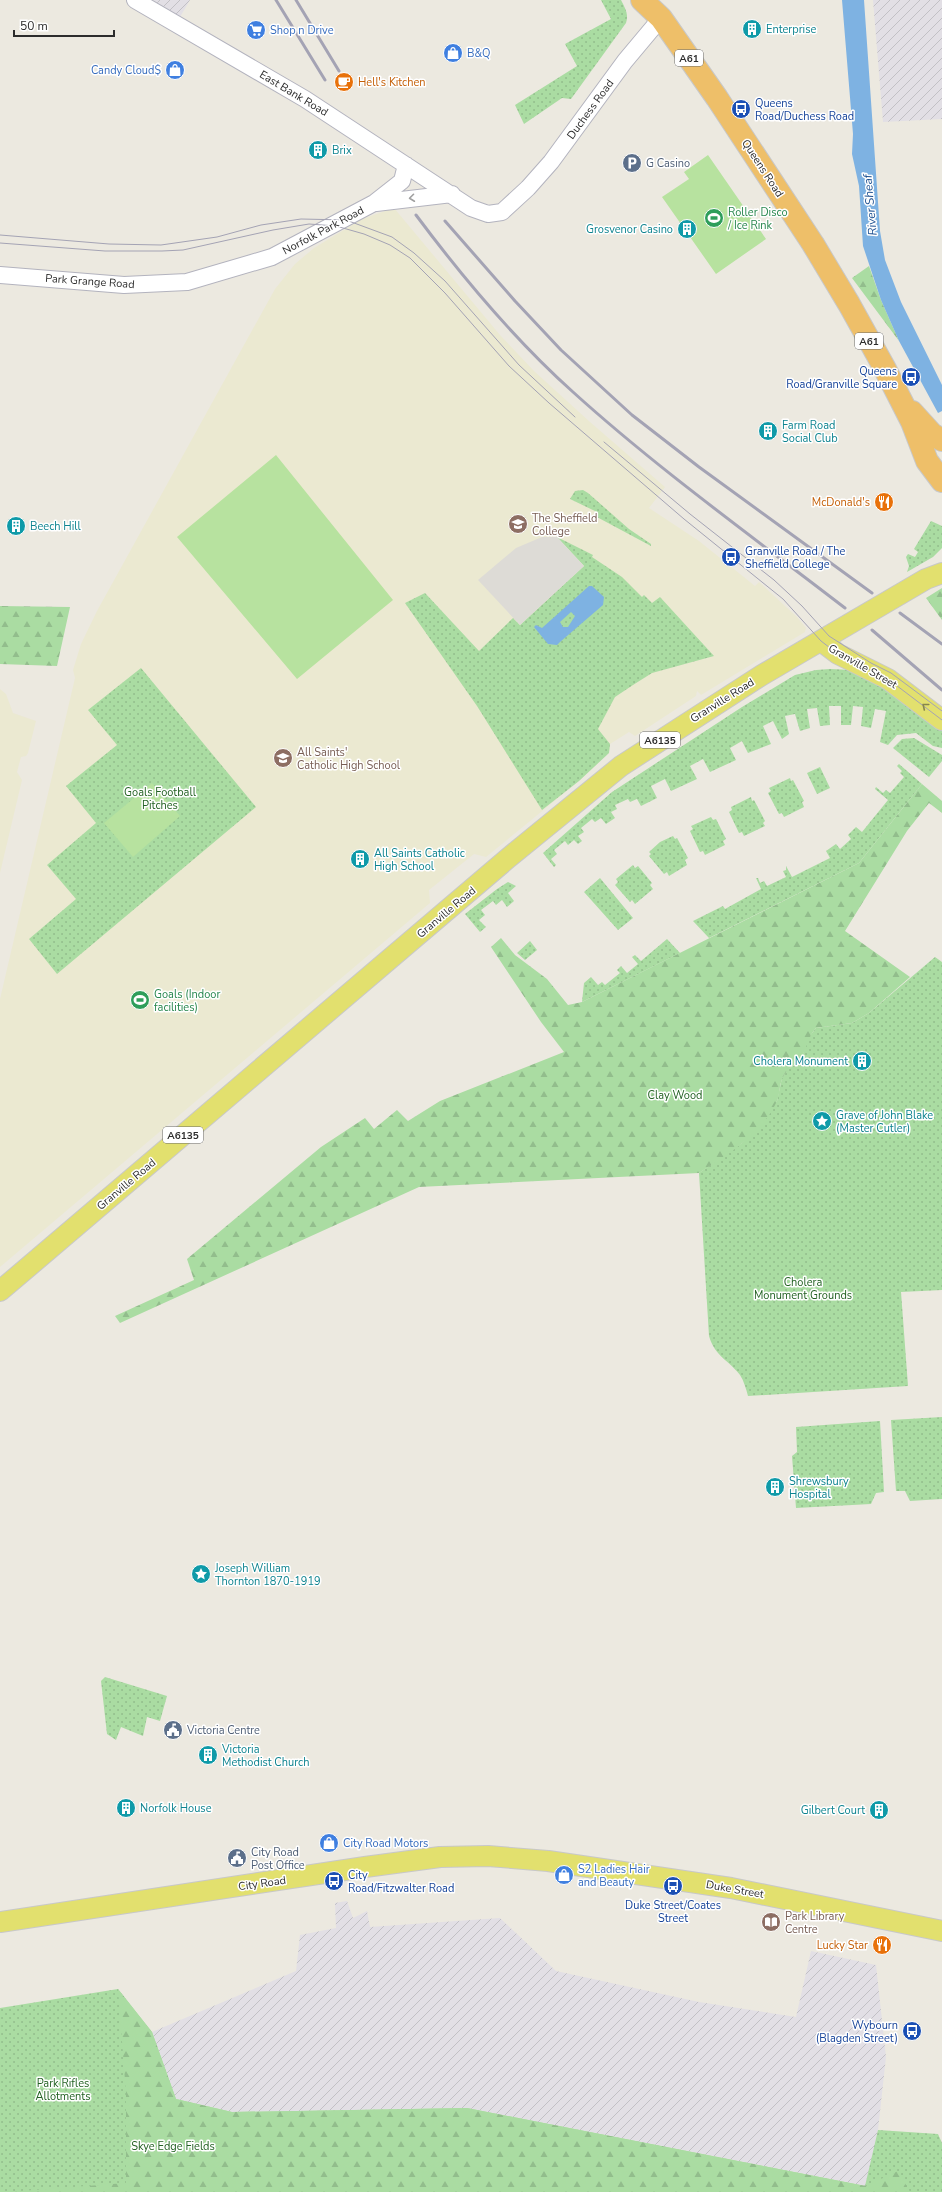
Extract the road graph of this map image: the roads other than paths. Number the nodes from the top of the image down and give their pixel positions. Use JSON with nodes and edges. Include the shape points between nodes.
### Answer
{"nodes":[{"id":1,"x":135,"y":0,"type":"edge"},
{"id":2,"x":642,"y":0,"type":"edge"},
{"id":3,"x":659,"y":9,"type":"edge"},
{"id":4,"x":406,"y":165,"type":"junction"},
{"id":5,"x":449,"y":193,"type":"junction"},
{"id":6,"x":517,"y":197,"type":"joint"},
{"id":7,"x":374,"y":203,"type":"junction"},
{"id":8,"x":272,"y":257,"type":"joint"},
{"id":9,"x":0,"y":275,"type":"edge"},
{"id":10,"x":905,"y":406,"type":"junction"},
{"id":11,"x":942,"y":440,"type":"edge"},
{"id":12,"x":942,"y":480,"type":"edge"},
{"id":13,"x":942,"y":566,"type":"edge"},
{"id":14,"x":934,"y":576,"type":"edge"},
{"id":15,"x":821,"y":641,"type":"junction"},
{"id":16,"x":942,"y":720,"type":"edge"},
{"id":17,"x":0,"y":1291,"type":"edge"},
{"id":18,"x":526,"y":1859,"type":"joint"},
{"id":19,"x":0,"y":1922,"type":"edge"},
{"id":20,"x":942,"y":1931,"type":"edge"}],
"edges":[{"from":1,"to":4,"type":"street","name":"East Bank Road","via":[[305,99]]},
{"from":2,"to":3,"type":"highway","name":"Queens Road","number":"A61"},
{"from":3,"to":6,"type":"street","name":"Duchess Road","via":[[626,61],[538,177]]},
{"from":3,"to":10,"type":"highway","name":"Queens Road","number":"A61","via":[[813,244],[850,304]]},
{"from":4,"to":5,"type":"street","name":"East Bank Road"},
{"from":4,"to":7,"type":"street","name":"Norfolk Park Road","via":[[402,181]]},
{"from":5,"to":6,"type":"street","name":"East Bank Road","via":[[481,204],[494,204]]},
{"from":5,"to":7,"type":"street","name":"Norfolk Park Road","one_way":true},
{"from":7,"to":8,"type":"street","name":"Norfolk Park Road"},
{"from":8,"to":9,"type":"street","name":"Park Grange Road","via":[[187,282],[124,285]]},
{"from":10,"to":11,"type":"highway","name":"Queens Road","number":"A61","via":[[932,434]]},
{"from":10,"to":12,"type":"highway","name":"Queens Road","number":"A61","via":[[922,452]]},
{"from":13,"to":14,"type":"main road","name":"Granville Road","number":"A6135"},
{"from":14,"to":15,"type":"main road","name":"Granville Road","number":"A6135"},
{"from":16,"to":15,"type":"main road","name":"Granville Street","one_way":true,"via":[[888,679],[838,654]]},
{"from":15,"to":17,"type":"main road","name":"Granville Road","number":"A6135","via":[[693,718],[621,766]]},
{"from":18,"to":19,"type":"main road","name":"City Road","via":[[440,1857]]},
{"from":18,"to":20,"type":"main road","name":"Duke Street","via":[[731,1888]]}]}
